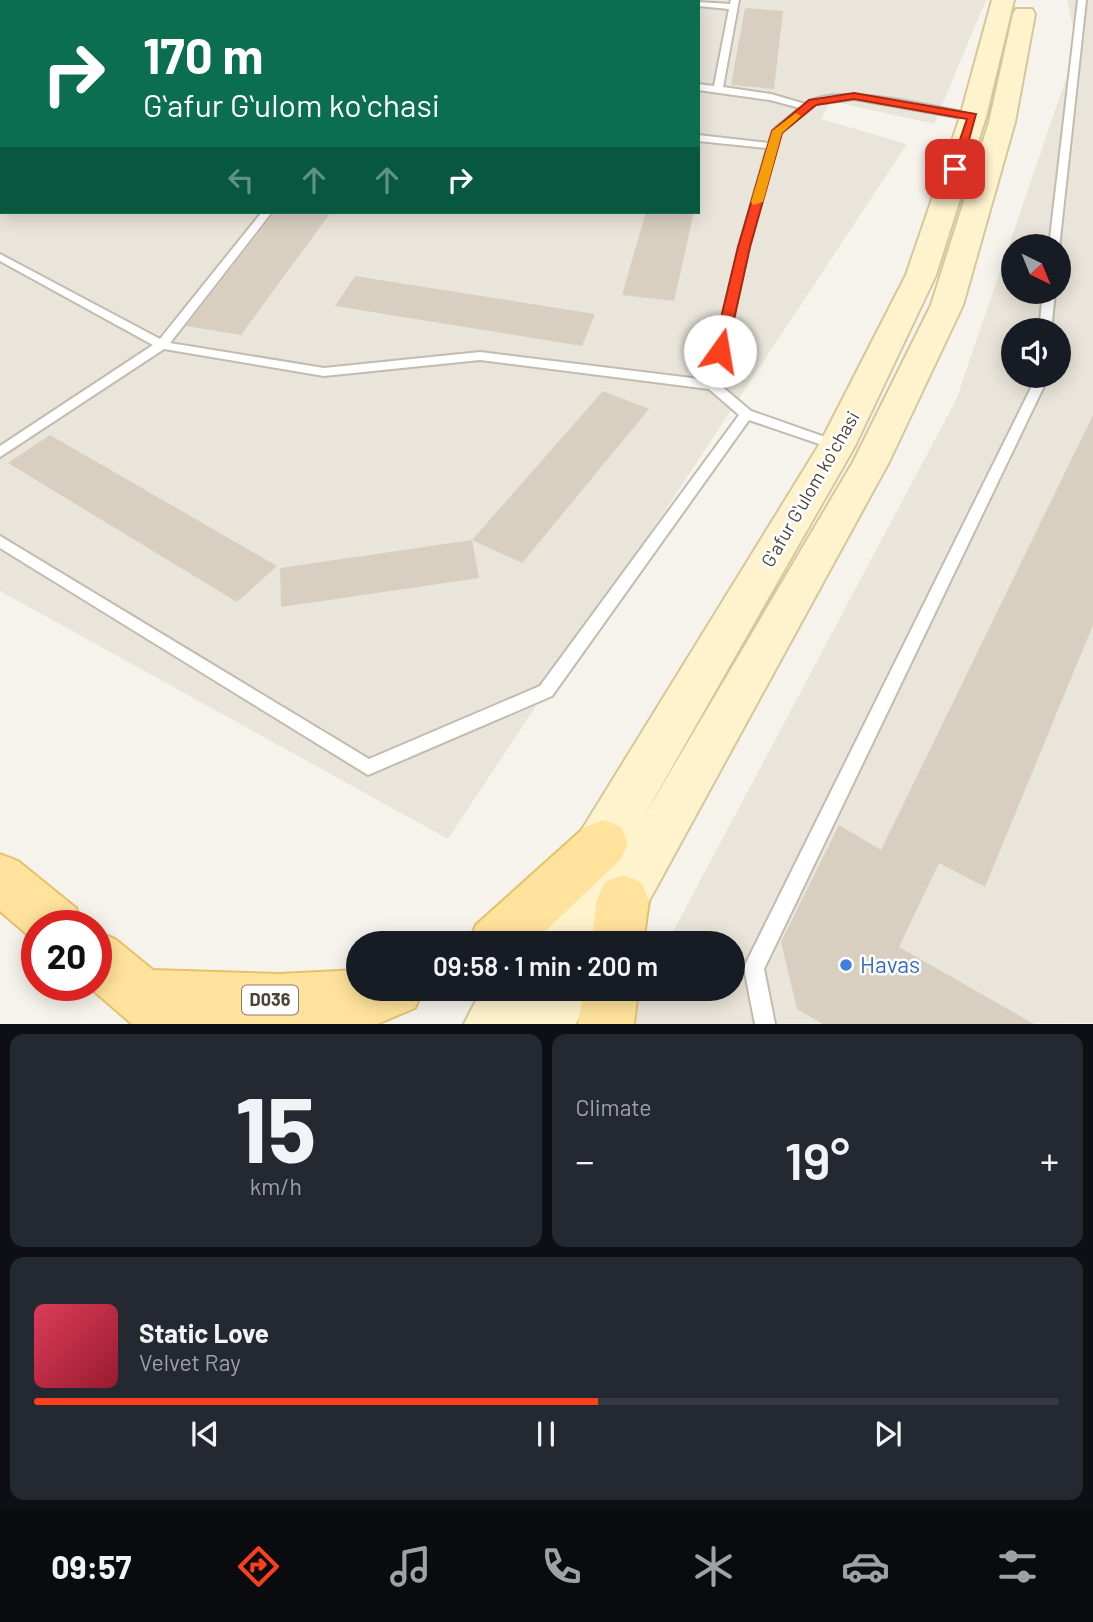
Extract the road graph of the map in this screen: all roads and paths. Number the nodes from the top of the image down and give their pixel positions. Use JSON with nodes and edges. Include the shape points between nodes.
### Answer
{"nodes":[{"id":1,"x":1003,"y":0,"type":"edge"},
{"id":2,"x":1027,"y":0,"type":"edge"},
{"id":3,"x":1082,"y":0,"type":"edge"},
{"id":4,"x":734,"y":3,"type":"edge"},
{"id":5,"x":700,"y":4,"type":"edge"},
{"id":6,"x":700,"y":88,"type":"edge"},
{"id":7,"x":718,"y":89,"type":"junction"},
{"id":8,"x":806,"y":107,"type":"junction"},
{"id":9,"x":987,"y":119,"type":"junction"},
{"id":10,"x":700,"y":138,"type":"edge"},
{"id":11,"x":773,"y":146,"type":"junction"},
{"id":12,"x":265,"y":214,"type":"edge"},
{"id":13,"x":1055,"y":234,"type":"edge"},
{"id":14,"x":0,"y":257,"type":"edge"},
{"id":15,"x":162,"y":345,"type":"junction"},
{"id":16,"x":713,"y":384,"type":"junction"},
{"id":17,"x":1036,"y":388,"type":"edge"},
{"id":18,"x":746,"y":414,"type":"junction"},
{"id":19,"x":837,"y":446,"type":"junction"},
{"id":20,"x":0,"y":452,"type":"edge"},
{"id":21,"x":0,"y":541,"type":"edge"},
{"id":22,"x":603,"y":843,"type":"junction"},
{"id":23,"x":0,"y":878,"type":"edge"},
{"id":24,"x":38,"y":910,"type":"edge"},
{"id":25,"x":620,"y":922,"type":"edge"},
{"id":26,"x":508,"y":931,"type":"edge"},
{"id":27,"x":549,"y":931,"type":"edge"},
{"id":28,"x":112,"y":971,"type":"edge"},
{"id":29,"x":346,"y":998,"type":"edge"},
{"id":30,"x":506,"y":1001,"type":"edge"},
{"id":31,"x":558,"y":1001,"type":"edge"},
{"id":32,"x":609,"y":1001,"type":"edge"},
{"id":33,"x":159,"y":1010,"type":"edge"},
{"id":34,"x":492,"y":1024,"type":"edge"},
{"id":35,"x":544,"y":1024,"type":"edge"},
{"id":36,"x":606,"y":1024,"type":"edge"},
{"id":37,"x":765,"y":1024,"type":"edge"}],
"edges":[{"from":1,"to":9,"type":"main road","name":"Gʻafur Gʻulom koʻchasi"},
{"from":2,"to":9,"type":"main road","name":"Gʻafur Gʻulom koʻchasi"},
{"from":3,"to":13,"type":"lane"},
{"from":4,"to":5,"type":"lane"},
{"from":4,"to":7,"type":"lane"},
{"from":6,"to":7,"type":"lane"},
{"from":7,"to":8,"type":"lane"},
{"from":8,"to":9,"type":"lane","via":[[854,96]]},
{"from":8,"to":11,"type":"lane","via":[[777,131]]},
{"from":9,"to":19,"type":"main road","name":"Gʻafur Gʻulom koʻchasi","via":[[921,275]]},
{"from":9,"to":25,"type":"main road","name":"Gʻafur Gʻulom koʻchasi","via":[[947,305],[871,462]]},
{"from":10,"to":11,"type":"lane"},
{"from":11,"to":16,"type":"lane"},
{"from":12,"to":15,"type":"lane"},
{"from":14,"to":15,"type":"lane"},
{"from":15,"to":16,"type":"lane","via":[[324,372],[480,356]]},
{"from":15,"to":20,"type":"lane"},
{"from":16,"to":18,"type":"lane"},
{"from":17,"to":37,"type":"lane","via":[[754,968]]},
{"from":18,"to":19,"type":"lane"},
{"from":18,"to":21,"type":"lane","via":[[546,691],[368,767]]},
{"from":19,"to":22,"type":"main road","name":"Gʻafur Gʻulom koʻchasi"},
{"from":22,"to":26,"type":"main road"},
{"from":22,"to":27,"type":"main road","name":"Gʻafur Gʻulom koʻchasi"},
{"from":23,"to":24,"type":"main road"},
{"from":28,"to":33,"type":"main road"},
{"from":29,"to":33,"type":"main road","number":"D036"},
{"from":30,"to":34,"type":"main road"},
{"from":31,"to":35,"type":"main road"},
{"from":32,"to":36,"type":"main road"}]}
